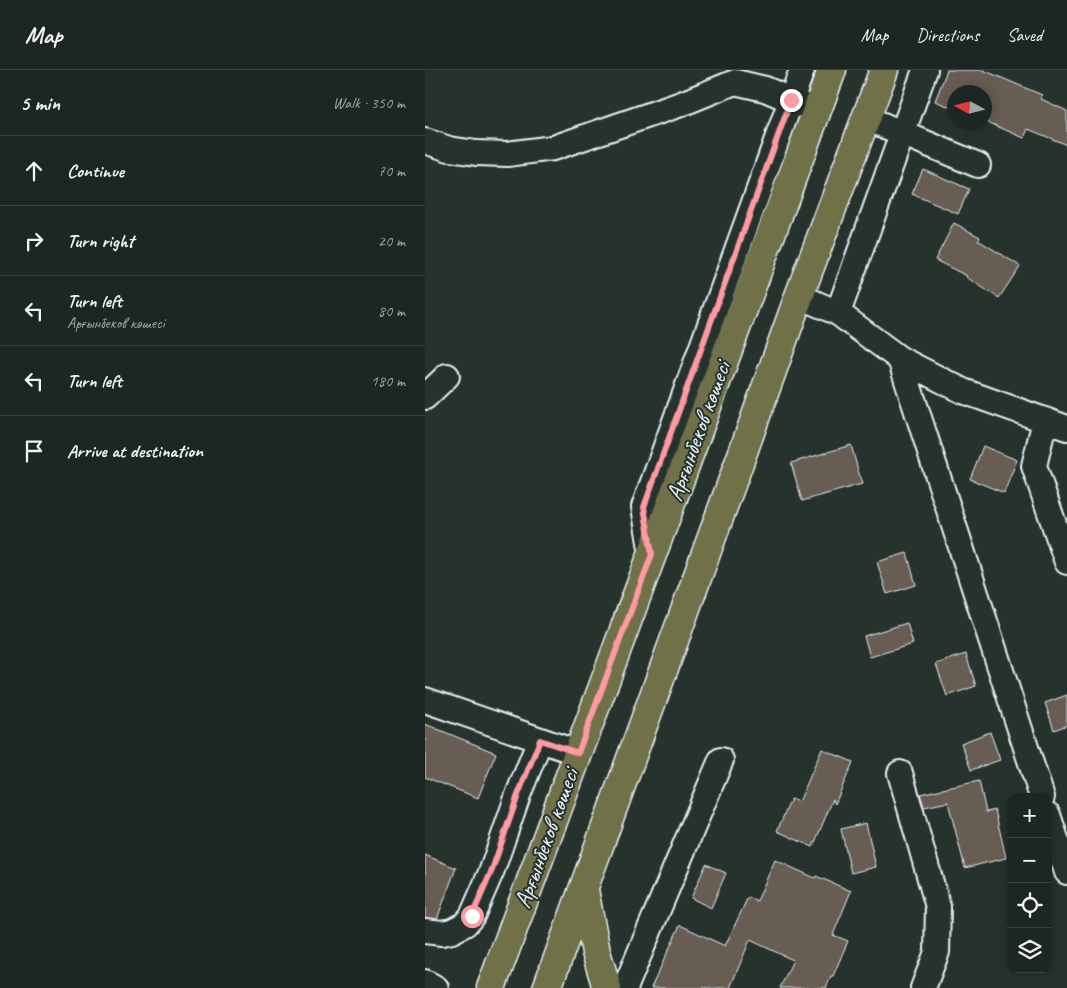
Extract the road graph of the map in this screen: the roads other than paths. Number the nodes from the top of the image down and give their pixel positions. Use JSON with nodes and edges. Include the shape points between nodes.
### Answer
{"nodes":[{"id":1,"x":802,"y":70,"type":"edge"},
{"id":2,"x":832,"y":70,"type":"edge"},
{"id":3,"x":884,"y":70,"type":"edge"},
{"id":4,"x":925,"y":70,"type":"edge"},
{"id":5,"x":791,"y":100,"type":"junction"},
{"id":6,"x":817,"y":112,"type":"junction"},
{"id":7,"x":865,"y":118,"type":"junction"},
{"id":8,"x":902,"y":133,"type":"junction"},
{"id":9,"x":425,"y":141,"type":"edge"},
{"id":10,"x":978,"y":165,"type":"dead end"},
{"id":11,"x":799,"y":296,"type":"junction"},
{"id":12,"x":838,"y":314,"type":"junction"},
{"id":13,"x":900,"y":359,"type":"junction"},
{"id":14,"x":447,"y":376,"type":"dead end"},
{"id":15,"x":425,"y":397,"type":"edge"},
{"id":16,"x":1045,"y":420,"type":"junction"},
{"id":17,"x":1067,"y":428,"type":"edge"},
{"id":18,"x":652,"y":554,"type":"junction"},
{"id":19,"x":1067,"y":562,"type":"edge"},
{"id":20,"x":425,"y":700,"type":"edge"},
{"id":21,"x":540,"y":740,"type":"junction"},
{"id":22,"x":578,"y":753,"type":"junction"},
{"id":23,"x":721,"y":760,"type":"dead end"},
{"id":24,"x":900,"y":773,"type":"dead end"},
{"id":25,"x":1041,"y":793,"type":"edge"},
{"id":26,"x":1052,"y":827,"type":"edge"},
{"id":27,"x":1067,"y":872,"type":"edge"},
{"id":28,"x":584,"y":890,"type":"junction"},
{"id":29,"x":425,"y":932,"type":"edge"},
{"id":30,"x":425,"y":982,"type":"edge"},
{"id":31,"x":436,"y":988,"type":"edge"},
{"id":32,"x":491,"y":988,"type":"edge"},
{"id":33,"x":547,"y":988,"type":"edge"},
{"id":34,"x":607,"y":988,"type":"edge"},
{"id":35,"x":625,"y":988,"type":"edge"},
{"id":36,"x":923,"y":988,"type":"edge"}],
"edges":[{"from":1,"to":5,"type":"street"},
{"from":2,"to":6,"type":"main road","name":"Арғынбеков көшесі"},
{"from":3,"to":7,"type":"main road","name":"Арғынбеков көшесі"},
{"from":4,"to":8,"type":"street"},
{"from":5,"to":6,"type":"street"},
{"from":5,"to":9,"type":"street","via":[[735,82],[553,148],[507,154],[476,153]]},
{"from":5,"to":18,"type":"street","via":[[644,507]]},
{"from":6,"to":18,"type":"main road","name":"Арғынбеков көшесі"},
{"from":7,"to":8,"type":"street"},
{"from":7,"to":11,"type":"main road","name":"Арғынбеков көшесі"},
{"from":8,"to":10,"type":"street"},
{"from":8,"to":12,"type":"street"},
{"from":11,"to":12,"type":"street"},
{"from":11,"to":28,"type":"main road","name":"Арғынбеков көшесі"},
{"from":12,"to":13,"type":"street"},
{"from":13,"to":16,"type":"street","via":[[963,391]]},
{"from":13,"to":25,"type":"street"},
{"from":14,"to":15,"type":"street"},
{"from":16,"to":17,"type":"street"},
{"from":16,"to":19,"type":"street","via":[[1035,466]]},
{"from":18,"to":22,"type":"main road","name":"Арғынбеков көшесі"},
{"from":20,"to":21,"type":"street"},
{"from":21,"to":22,"type":"street"},
{"from":21,"to":29,"type":"street","via":[[472,916],[465,924],[442,934]]},
{"from":22,"to":32,"type":"main road","name":"Арғынбеков көшесі"},
{"from":23,"to":35,"type":"street"},
{"from":24,"to":36,"type":"street","via":[[938,907],[937,952]]},
{"from":26,"to":27,"type":"street"},
{"from":28,"to":33,"type":"main road","name":"Арғынбеков көшесі"},
{"from":28,"to":34,"type":"main road"},
{"from":30,"to":31,"type":"street"}]}
